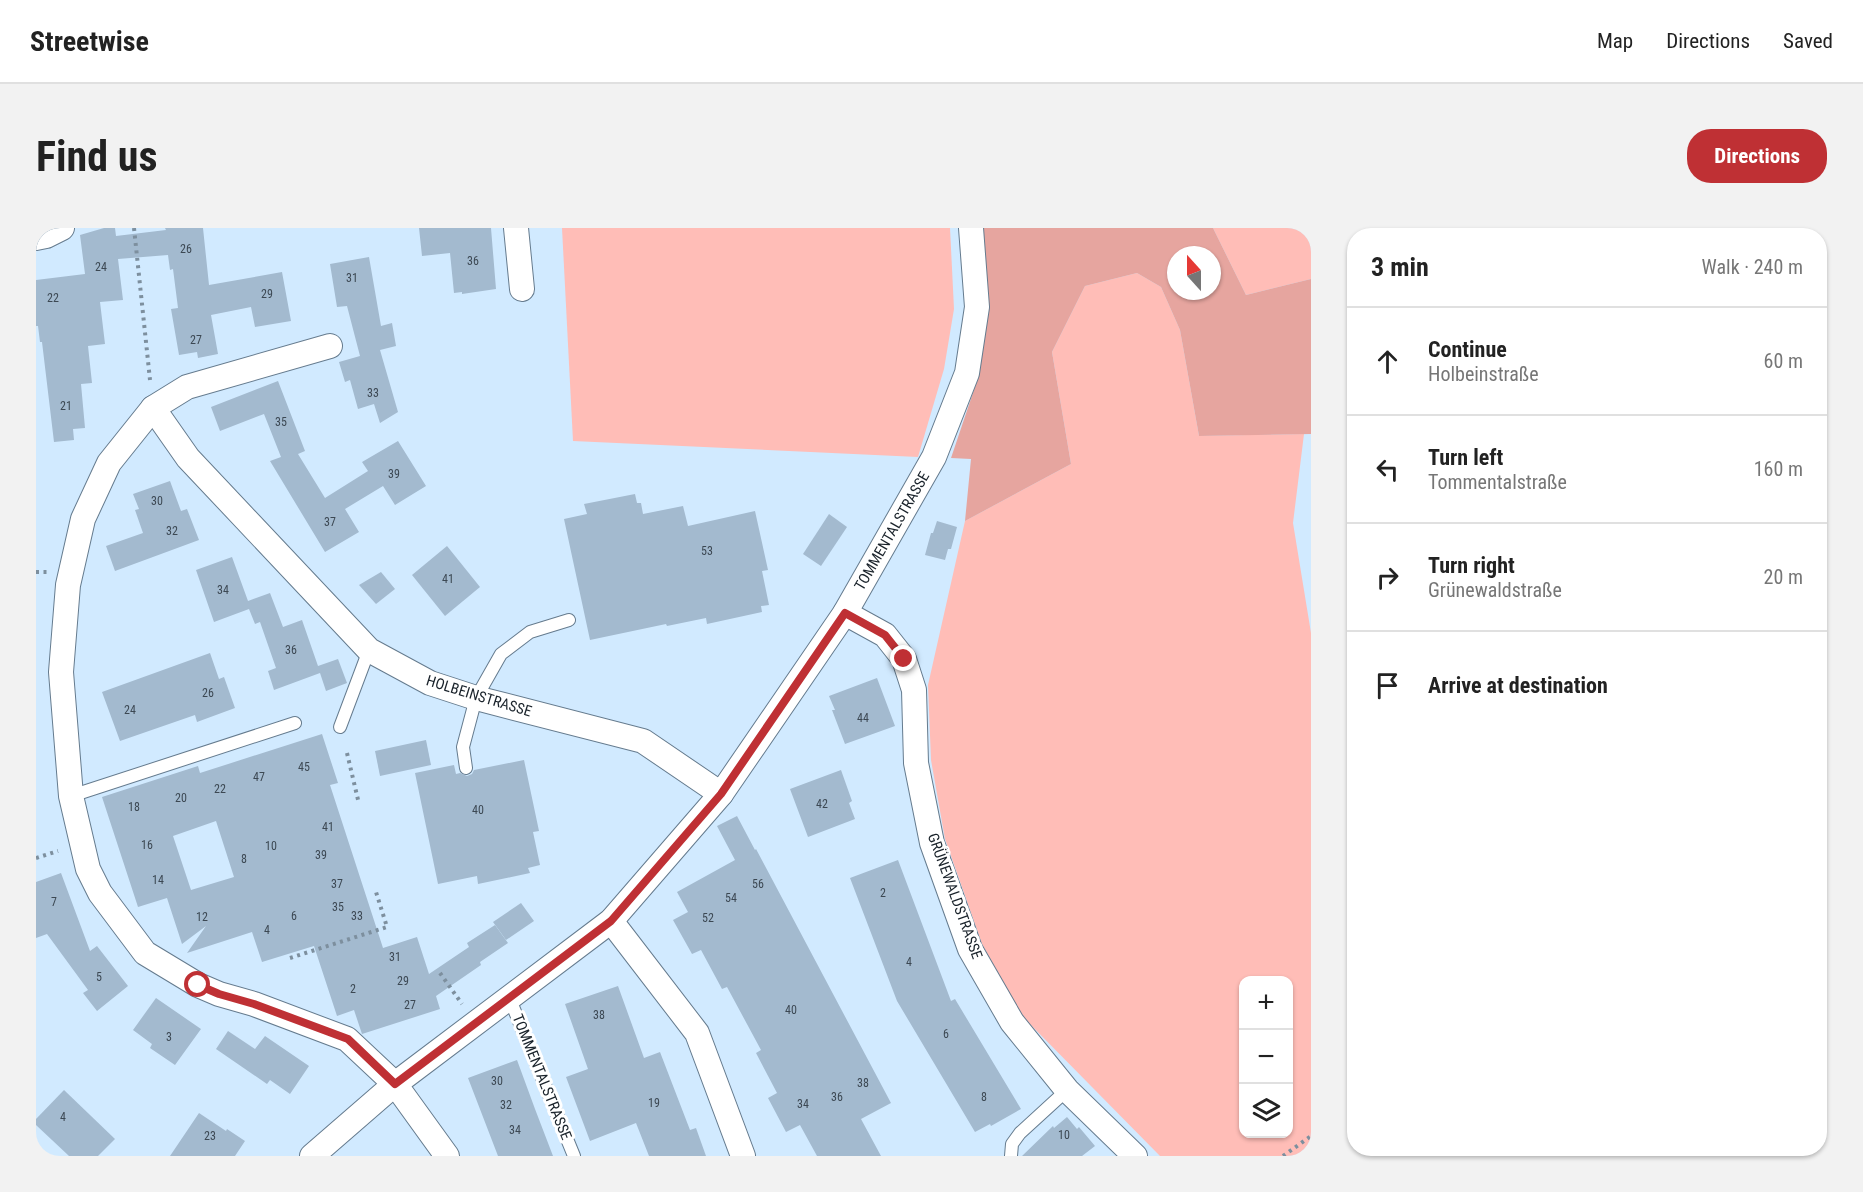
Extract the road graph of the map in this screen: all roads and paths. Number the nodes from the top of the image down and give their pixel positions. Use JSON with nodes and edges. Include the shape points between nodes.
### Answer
{"nodes":[{"id":1,"x":134,"y":228,"type":"edge"},
{"id":2,"x":516,"y":228,"type":"edge"},
{"id":3,"x":971,"y":228,"type":"edge"},
{"id":4,"x":522,"y":289,"type":"dead end"},
{"id":5,"x":330,"y":346,"type":"dead end"},
{"id":6,"x":153,"y":408,"type":"junction"},
{"id":7,"x":845,"y":613,"type":"junction"},
{"id":8,"x":569,"y":620,"type":"dead end"},
{"id":9,"x":369,"y":650,"type":"junction"},
{"id":10,"x":476,"y":698,"type":"junction"},
{"id":11,"x":295,"y":723,"type":"dead end"},
{"id":12,"x":340,"y":727,"type":"dead end"},
{"id":13,"x":347,"y":753,"type":"dead end"},
{"id":14,"x":466,"y":768,"type":"dead end"},
{"id":15,"x":721,"y":794,"type":"junction"},
{"id":16,"x":71,"y":796,"type":"junction"},
{"id":17,"x":359,"y":804,"type":"dead end"},
{"id":18,"x":376,"y":892,"type":"dead end"},
{"id":19,"x":611,"y":921,"type":"junction"},
{"id":20,"x":290,"y":958,"type":"dead end"},
{"id":21,"x":440,"y":973,"type":"dead end"},
{"id":22,"x":509,"y":997,"type":"junction"},
{"id":23,"x":475,"y":1023,"type":"junction"},
{"id":24,"x":395,"y":1084,"type":"junction"},
{"id":25,"x":1067,"y":1090,"type":"junction"},
{"id":26,"x":1311,"y":1136,"type":"edge"},
{"id":27,"x":312,"y":1156,"type":"edge"},
{"id":28,"x":447,"y":1156,"type":"edge"},
{"id":29,"x":574,"y":1156,"type":"edge"},
{"id":30,"x":743,"y":1156,"type":"edge"},
{"id":31,"x":1011,"y":1156,"type":"edge"},
{"id":32,"x":1135,"y":1156,"type":"edge"},
{"id":33,"x":1283,"y":1156,"type":"edge"}],
"edges":[{"from":1,"to":6,"type":"path"},
{"from":2,"to":4,"type":"street"},
{"from":3,"to":7,"type":"street","name":"TOMMENTALSTRASSE","via":[[977,307],[967,373],[934,457]]},
{"from":5,"to":6,"type":"street","via":[[187,387]]},
{"from":6,"to":9,"type":"street","name":"HOLBEINSTRASSE","via":[[189,458]]},
{"from":6,"to":16,"type":"street","via":[[109,463],[83,519],[70,579],[61,672]]},
{"from":7,"to":15,"type":"street","name":"TOMMENTALSTRASSE"},
{"from":7,"to":25,"type":"street","name":"GRÜNEWALDSTRASSE","via":[[885,635],[904,659],[914,690],[916,763],[932,843],[970,949],[1012,1022]]},
{"from":8,"to":10,"type":"lane","via":[[530,632],[501,654]]},
{"from":9,"to":10,"type":"street","name":"HOLBEINSTRASSE","via":[[430,683]]},
{"from":9,"to":12,"type":"lane"},
{"from":10,"to":14,"type":"lane","via":[[463,747]]},
{"from":10,"to":15,"type":"street","name":"HOLBEINSTRASSE","via":[[643,741]]},
{"from":11,"to":16,"type":"lane"},
{"from":13,"to":17,"type":"path"},
{"from":15,"to":19,"type":"street","name":"TOMMENTALSTRASSE"},
{"from":16,"to":24,"type":"street","via":[[88,869],[100,893],[145,953],[219,994],[348,1039]]},
{"from":18,"to":20,"type":"path","via":[[387,927]]},
{"from":19,"to":22,"type":"street","name":"TOMMENTALSTRASSE"},
{"from":19,"to":30,"type":"street","via":[[697,1033]]},
{"from":21,"to":23,"type":"path"},
{"from":22,"to":23,"type":"street","name":"TOMMENTALSTRASSE"},
{"from":22,"to":29,"type":"lane","name":"TOMMENTALSTRASSE"},
{"from":23,"to":24,"type":"street","name":"TOMMENTALSTRASSE"},
{"from":24,"to":27,"type":"street","name":"TOMMENTALSTRASSE"},
{"from":24,"to":28,"type":"street"},
{"from":25,"to":31,"type":"lane","via":[[1020,1133],[1012,1144]]},
{"from":25,"to":32,"type":"street","name":"GRÜNEWALDSTRASSE"},
{"from":26,"to":33,"type":"path"}]}
